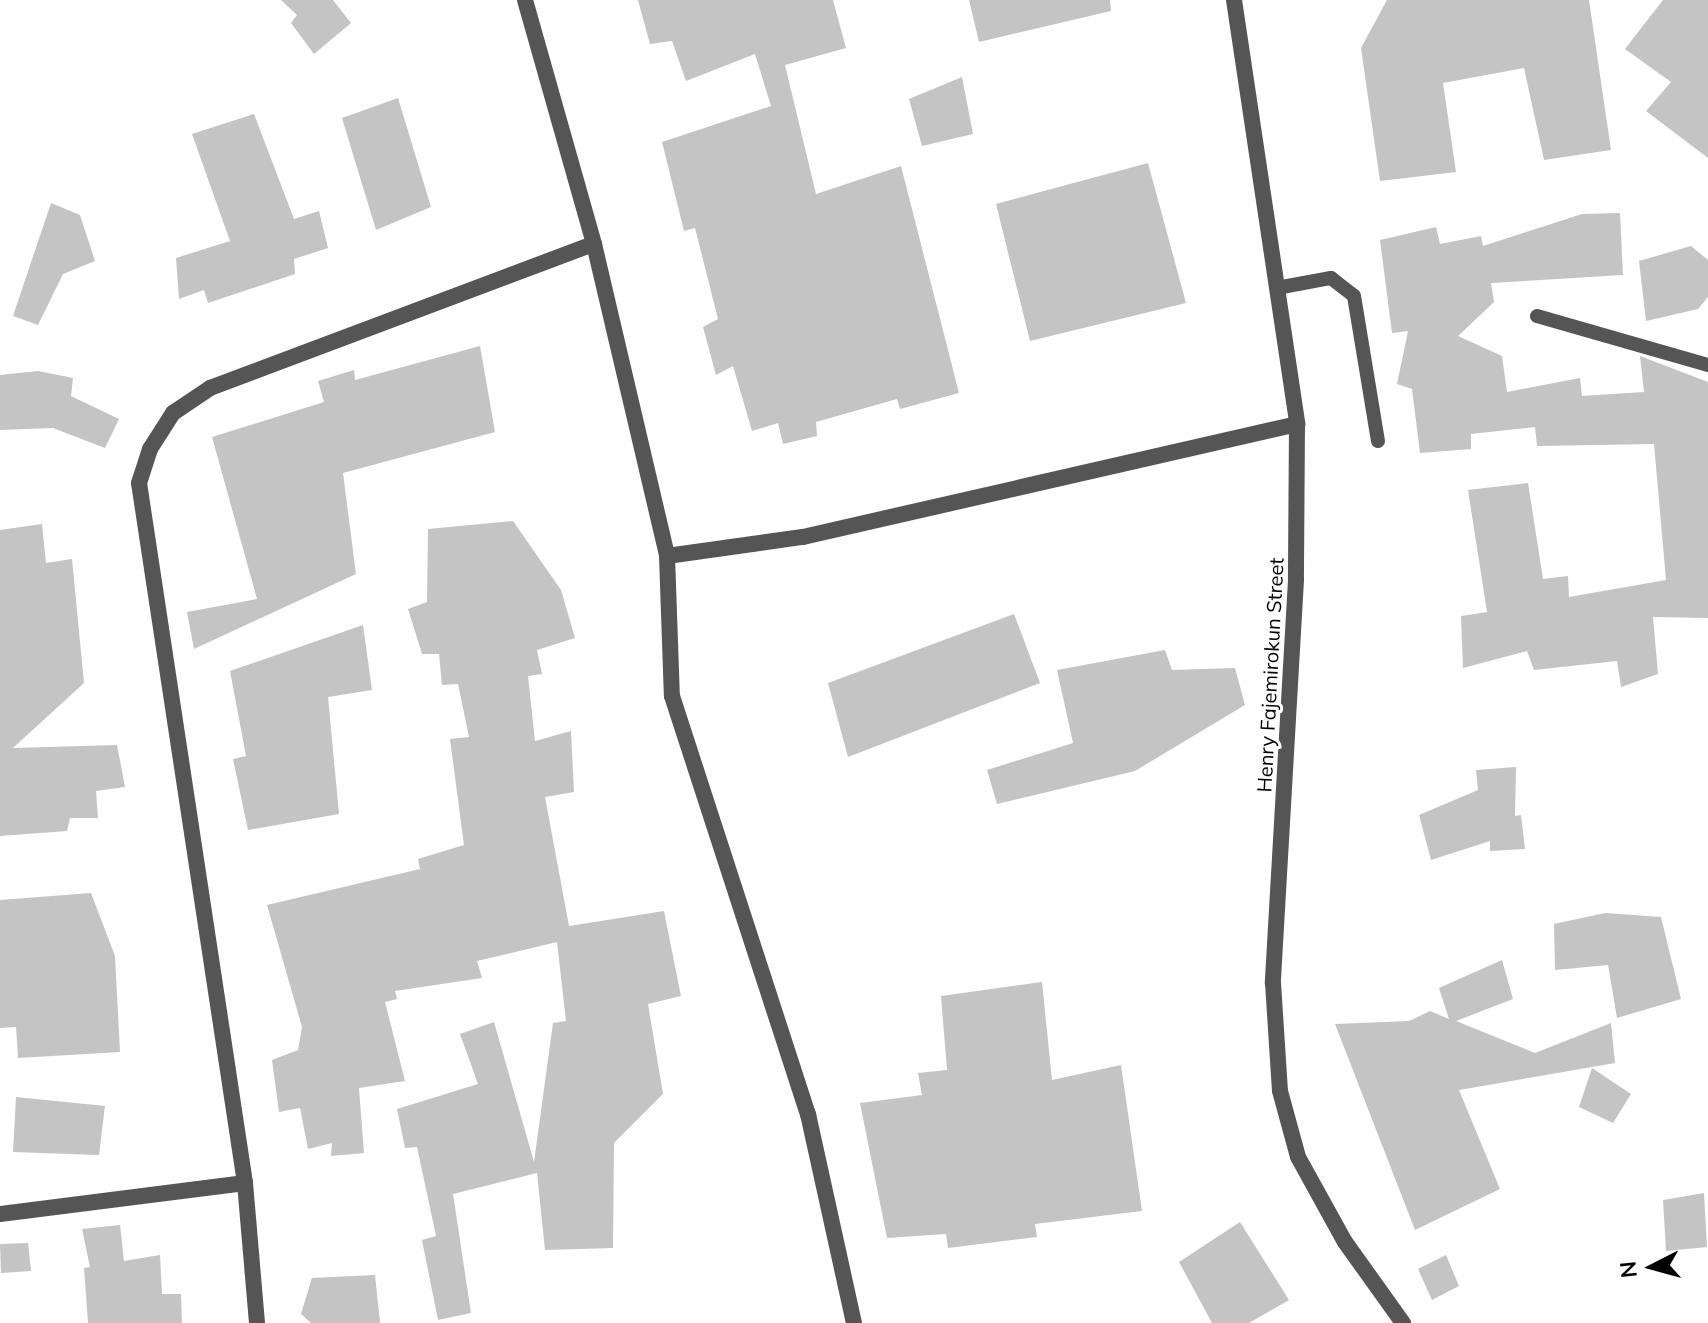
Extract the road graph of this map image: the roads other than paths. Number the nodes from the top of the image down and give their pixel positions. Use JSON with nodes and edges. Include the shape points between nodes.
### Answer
{"nodes":[{"id":1,"x":525,"y":0,"type":"edge"},
{"id":2,"x":1234,"y":0,"type":"edge"},
{"id":3,"x":594,"y":244,"type":"junction"},
{"id":4,"x":1282,"y":287,"type":"junction"},
{"id":5,"x":1537,"y":316,"type":"dead end"},
{"id":6,"x":1708,"y":365,"type":"edge"},
{"id":7,"x":1297,"y":424,"type":"junction"},
{"id":8,"x":1378,"y":441,"type":"dead end"},
{"id":9,"x":667,"y":556,"type":"junction"},
{"id":10,"x":245,"y":1183,"type":"junction"},
{"id":11,"x":0,"y":1214,"type":"edge"},
{"id":12,"x":257,"y":1323,"type":"edge"},
{"id":13,"x":854,"y":1323,"type":"edge"},
{"id":14,"x":1403,"y":1323,"type":"edge"}],
"edges":[{"from":1,"to":3,"type":"street"},
{"from":2,"to":4,"type":"street","name":"Henry Fajemirokun Street"},
{"from":3,"to":9,"type":"street"},
{"from":3,"to":10,"type":"street","via":[[210,388],[173,413],[150,449],[139,483]]},
{"from":4,"to":7,"type":"street","name":"Henry Fajemirokun Street"},
{"from":4,"to":8,"type":"lane","via":[[1331,278],[1354,296]]},
{"from":5,"to":6,"type":"lane"},
{"from":7,"to":9,"type":"street","via":[[803,537]]},
{"from":7,"to":14,"type":"street","name":"Henry Fajemirokun Street","via":[[1296,580],[1273,983],[1280,1091],[1298,1157],[1345,1242]]},
{"from":9,"to":13,"type":"street","via":[[672,696],[808,1114]]},
{"from":10,"to":11,"type":"street"},
{"from":10,"to":12,"type":"street"}]}
